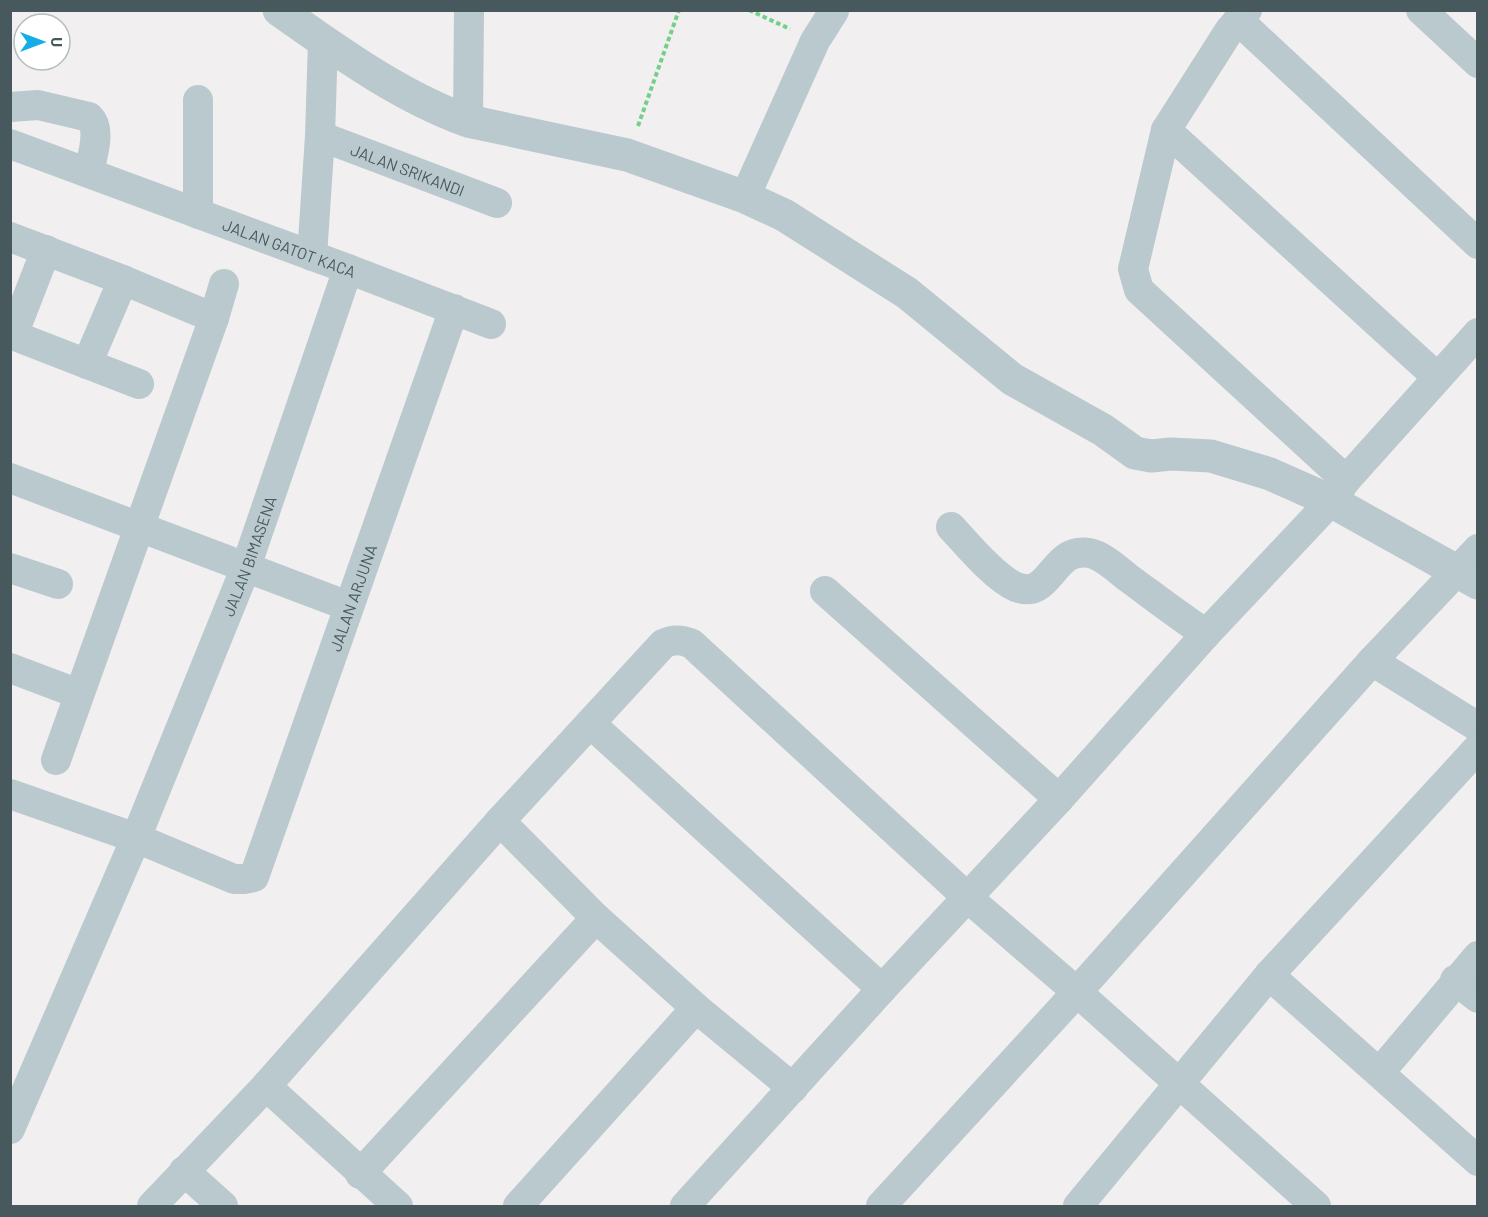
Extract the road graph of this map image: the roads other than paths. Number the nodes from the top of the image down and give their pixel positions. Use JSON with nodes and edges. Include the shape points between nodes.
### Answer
{"nodes":[{"id":1,"x":279,"y":10,"type":"edge"},
{"id":2,"x":469,"y":10,"type":"edge"},
{"id":3,"x":1421,"y":10,"type":"edge"},
{"id":4,"x":834,"y":11,"type":"edge"},
{"id":5,"x":1242,"y":15,"type":"edge"},
{"id":6,"x":323,"y":41,"type":"junction"},
{"id":7,"x":1478,"y":63,"type":"edge"},
{"id":8,"x":198,"y":100,"type":"dead end"},
{"id":9,"x":10,"y":107,"type":"edge"},
{"id":10,"x":468,"y":121,"type":"junction"},
{"id":11,"x":1166,"y":130,"type":"junction"},
{"id":12,"x":320,"y":136,"type":"junction"},
{"id":13,"x":10,"y":144,"type":"edge"},
{"id":14,"x":90,"y":173,"type":"junction"},
{"id":15,"x":745,"y":197,"type":"junction"},
{"id":16,"x":497,"y":203,"type":"dead end"},
{"id":17,"x":198,"y":214,"type":"junction"},
{"id":18,"x":10,"y":237,"type":"edge"},
{"id":19,"x":1478,"y":244,"type":"edge"},
{"id":20,"x":46,"y":250,"type":"junction"},
{"id":21,"x":312,"y":256,"type":"junction"},
{"id":22,"x":348,"y":269,"type":"junction"},
{"id":23,"x":123,"y":280,"type":"junction"},
{"id":24,"x":224,"y":284,"type":"dead end"},
{"id":25,"x":454,"y":309,"type":"junction"},
{"id":26,"x":214,"y":318,"type":"junction"},
{"id":27,"x":491,"y":324,"type":"dead end"},
{"id":28,"x":1478,"y":333,"type":"edge"},
{"id":29,"x":12,"y":335,"type":"edge"},
{"id":30,"x":87,"y":364,"type":"junction"},
{"id":31,"x":1437,"y":377,"type":"junction"},
{"id":32,"x":139,"y":384,"type":"dead end"},
{"id":33,"x":10,"y":478,"type":"edge"},
{"id":34,"x":1338,"y":490,"type":"junction"},
{"id":35,"x":139,"y":527,"type":"junction"},
{"id":36,"x":951,"y":527,"type":"dead end"},
{"id":37,"x":246,"y":567,"type":"junction"},
{"id":38,"x":10,"y":568,"type":"edge"},
{"id":39,"x":1471,"y":568,"type":"edge"},
{"id":40,"x":58,"y":584,"type":"dead end"},
{"id":41,"x":825,"y":591,"type":"dead end"},
{"id":42,"x":348,"y":606,"type":"junction"},
{"id":43,"x":1206,"y":634,"type":"junction"},
{"id":44,"x":1372,"y":661,"type":"junction"},
{"id":45,"x":10,"y":668,"type":"edge"},
{"id":46,"x":79,"y":694,"type":"junction"},
{"id":47,"x":591,"y":724,"type":"junction"},
{"id":48,"x":1478,"y":727,"type":"edge"},
{"id":49,"x":1478,"y":748,"type":"edge"},
{"id":50,"x":56,"y":760,"type":"dead end"},
{"id":51,"x":10,"y":794,"type":"edge"},
{"id":52,"x":1059,"y":799,"type":"junction"},
{"id":53,"x":500,"y":821,"type":"junction"},
{"id":54,"x":136,"y":838,"type":"junction"},
{"id":55,"x":968,"y":898,"type":"junction"},
{"id":56,"x":596,"y":918,"type":"junction"},
{"id":57,"x":1478,"y":956,"type":"edge"},
{"id":58,"x":1269,"y":975,"type":"junction"},
{"id":59,"x":882,"y":989,"type":"junction"},
{"id":60,"x":1466,"y":989,"type":"edge"},
{"id":61,"x":1077,"y":992,"type":"junction"},
{"id":62,"x":696,"y":1008,"type":"junction"},
{"id":63,"x":1380,"y":1072,"type":"junction"},
{"id":64,"x":1180,"y":1084,"type":"junction"},
{"id":65,"x":266,"y":1086,"type":"junction"},
{"id":66,"x":794,"y":1088,"type":"junction"},
{"id":67,"x":10,"y":1129,"type":"edge"},
{"id":68,"x":1478,"y":1161,"type":"edge"},
{"id":69,"x":184,"y":1172,"type":"junction"},
{"id":70,"x":360,"y":1174,"type":"junction"},
{"id":71,"x":1082,"y":1205,"type":"edge"},
{"id":72,"x":152,"y":1206,"type":"edge"},
{"id":73,"x":223,"y":1206,"type":"edge"},
{"id":74,"x":398,"y":1206,"type":"edge"},
{"id":75,"x":518,"y":1206,"type":"edge"},
{"id":76,"x":685,"y":1206,"type":"edge"},
{"id":77,"x":881,"y":1206,"type":"edge"},
{"id":78,"x":1316,"y":1206,"type":"edge"}],
"edges":[{"from":1,"to":6,"type":"street"},
{"from":2,"to":10,"type":"street"},
{"from":3,"to":7,"type":"street"},
{"from":4,"to":15,"type":"street","via":[[815,41]]},
{"from":5,"to":11,"type":"street"},
{"from":5,"to":19,"type":"street"},
{"from":6,"to":10,"type":"street","via":[[393,86]]},
{"from":6,"to":12,"type":"street"},
{"from":8,"to":17,"type":"street"},
{"from":9,"to":14,"type":"street","via":[[38,105],[89,117],[96,129]]},
{"from":10,"to":15,"type":"street","via":[[627,155]]},
{"from":11,"to":31,"type":"street"},
{"from":11,"to":34,"type":"street","via":[[1133,261],[1139,290]]},
{"from":12,"to":16,"type":"street","name":"JALAN SRIKANDI"},
{"from":12,"to":21,"type":"street"},
{"from":13,"to":14,"type":"street","name":"JALAN GATOT KACA"},
{"from":14,"to":17,"type":"street","name":"JALAN GATOT KACA"},
{"from":15,"to":34,"type":"street","via":[[784,215],[906,293],[1012,379],[1135,453],[1211,456]]},
{"from":17,"to":21,"type":"street","name":"JALAN GATOT KACA"},
{"from":18,"to":20,"type":"street"},
{"from":20,"to":23,"type":"street"},
{"from":20,"to":29,"type":"street"},
{"from":21,"to":22,"type":"street","name":"JALAN GATOT KACA"},
{"from":22,"to":25,"type":"street","name":"JALAN GATOT KACA"},
{"from":22,"to":37,"type":"street","name":"JALAN BIMASENA"},
{"from":23,"to":26,"type":"street"},
{"from":23,"to":30,"type":"street"},
{"from":24,"to":26,"type":"street"},
{"from":25,"to":27,"type":"street","name":"JALAN GATOT KACA"},
{"from":25,"to":42,"type":"street","name":"JALAN ARJUNA"},
{"from":26,"to":35,"type":"street"},
{"from":28,"to":31,"type":"street"},
{"from":29,"to":30,"type":"street"},
{"from":30,"to":32,"type":"street"},
{"from":31,"to":34,"type":"street"},
{"from":33,"to":35,"type":"street"},
{"from":34,"to":39,"type":"street"},
{"from":34,"to":43,"type":"street"},
{"from":35,"to":37,"type":"street"},
{"from":35,"to":46,"type":"street"},
{"from":36,"to":43,"type":"street","via":[[988,566],[1024,589],[1040,586],[1066,556],[1090,553]]},
{"from":37,"to":42,"type":"street"},
{"from":37,"to":54,"type":"street","name":"JALAN BIMASENA"},
{"from":38,"to":40,"type":"street"},
{"from":39,"to":44,"type":"street"},
{"from":41,"to":52,"type":"street"},
{"from":42,"to":54,"type":"street","name":"JALAN ARJUNA","via":[[254,877],[234,879]]},
{"from":43,"to":52,"type":"street"},
{"from":44,"to":48,"type":"street"},
{"from":44,"to":61,"type":"street"},
{"from":45,"to":46,"type":"street"},
{"from":46,"to":50,"type":"street"},
{"from":47,"to":53,"type":"street"},
{"from":47,"to":55,"type":"street","via":[[663,644],[683,640],[692,644]]},
{"from":47,"to":59,"type":"street"},
{"from":49,"to":58,"type":"street"},
{"from":51,"to":54,"type":"street"},
{"from":52,"to":55,"type":"street"},
{"from":53,"to":56,"type":"street"},
{"from":53,"to":65,"type":"street"},
{"from":54,"to":67,"type":"street","name":"JALAN BIMASENA"},
{"from":55,"to":59,"type":"street"},
{"from":55,"to":61,"type":"street"},
{"from":56,"to":62,"type":"street"},
{"from":56,"to":70,"type":"street"},
{"from":57,"to":60,"type":"street"},
{"from":58,"to":63,"type":"street"},
{"from":58,"to":64,"type":"street"},
{"from":59,"to":66,"type":"street"},
{"from":60,"to":63,"type":"street"},
{"from":61,"to":64,"type":"street"},
{"from":61,"to":77,"type":"street"},
{"from":62,"to":66,"type":"street"},
{"from":62,"to":75,"type":"street"},
{"from":63,"to":68,"type":"street"},
{"from":64,"to":71,"type":"street"},
{"from":64,"to":78,"type":"street"},
{"from":65,"to":69,"type":"street"},
{"from":65,"to":70,"type":"street"},
{"from":66,"to":76,"type":"street"},
{"from":69,"to":72,"type":"street"},
{"from":69,"to":73,"type":"street"},
{"from":70,"to":74,"type":"street"}]}
